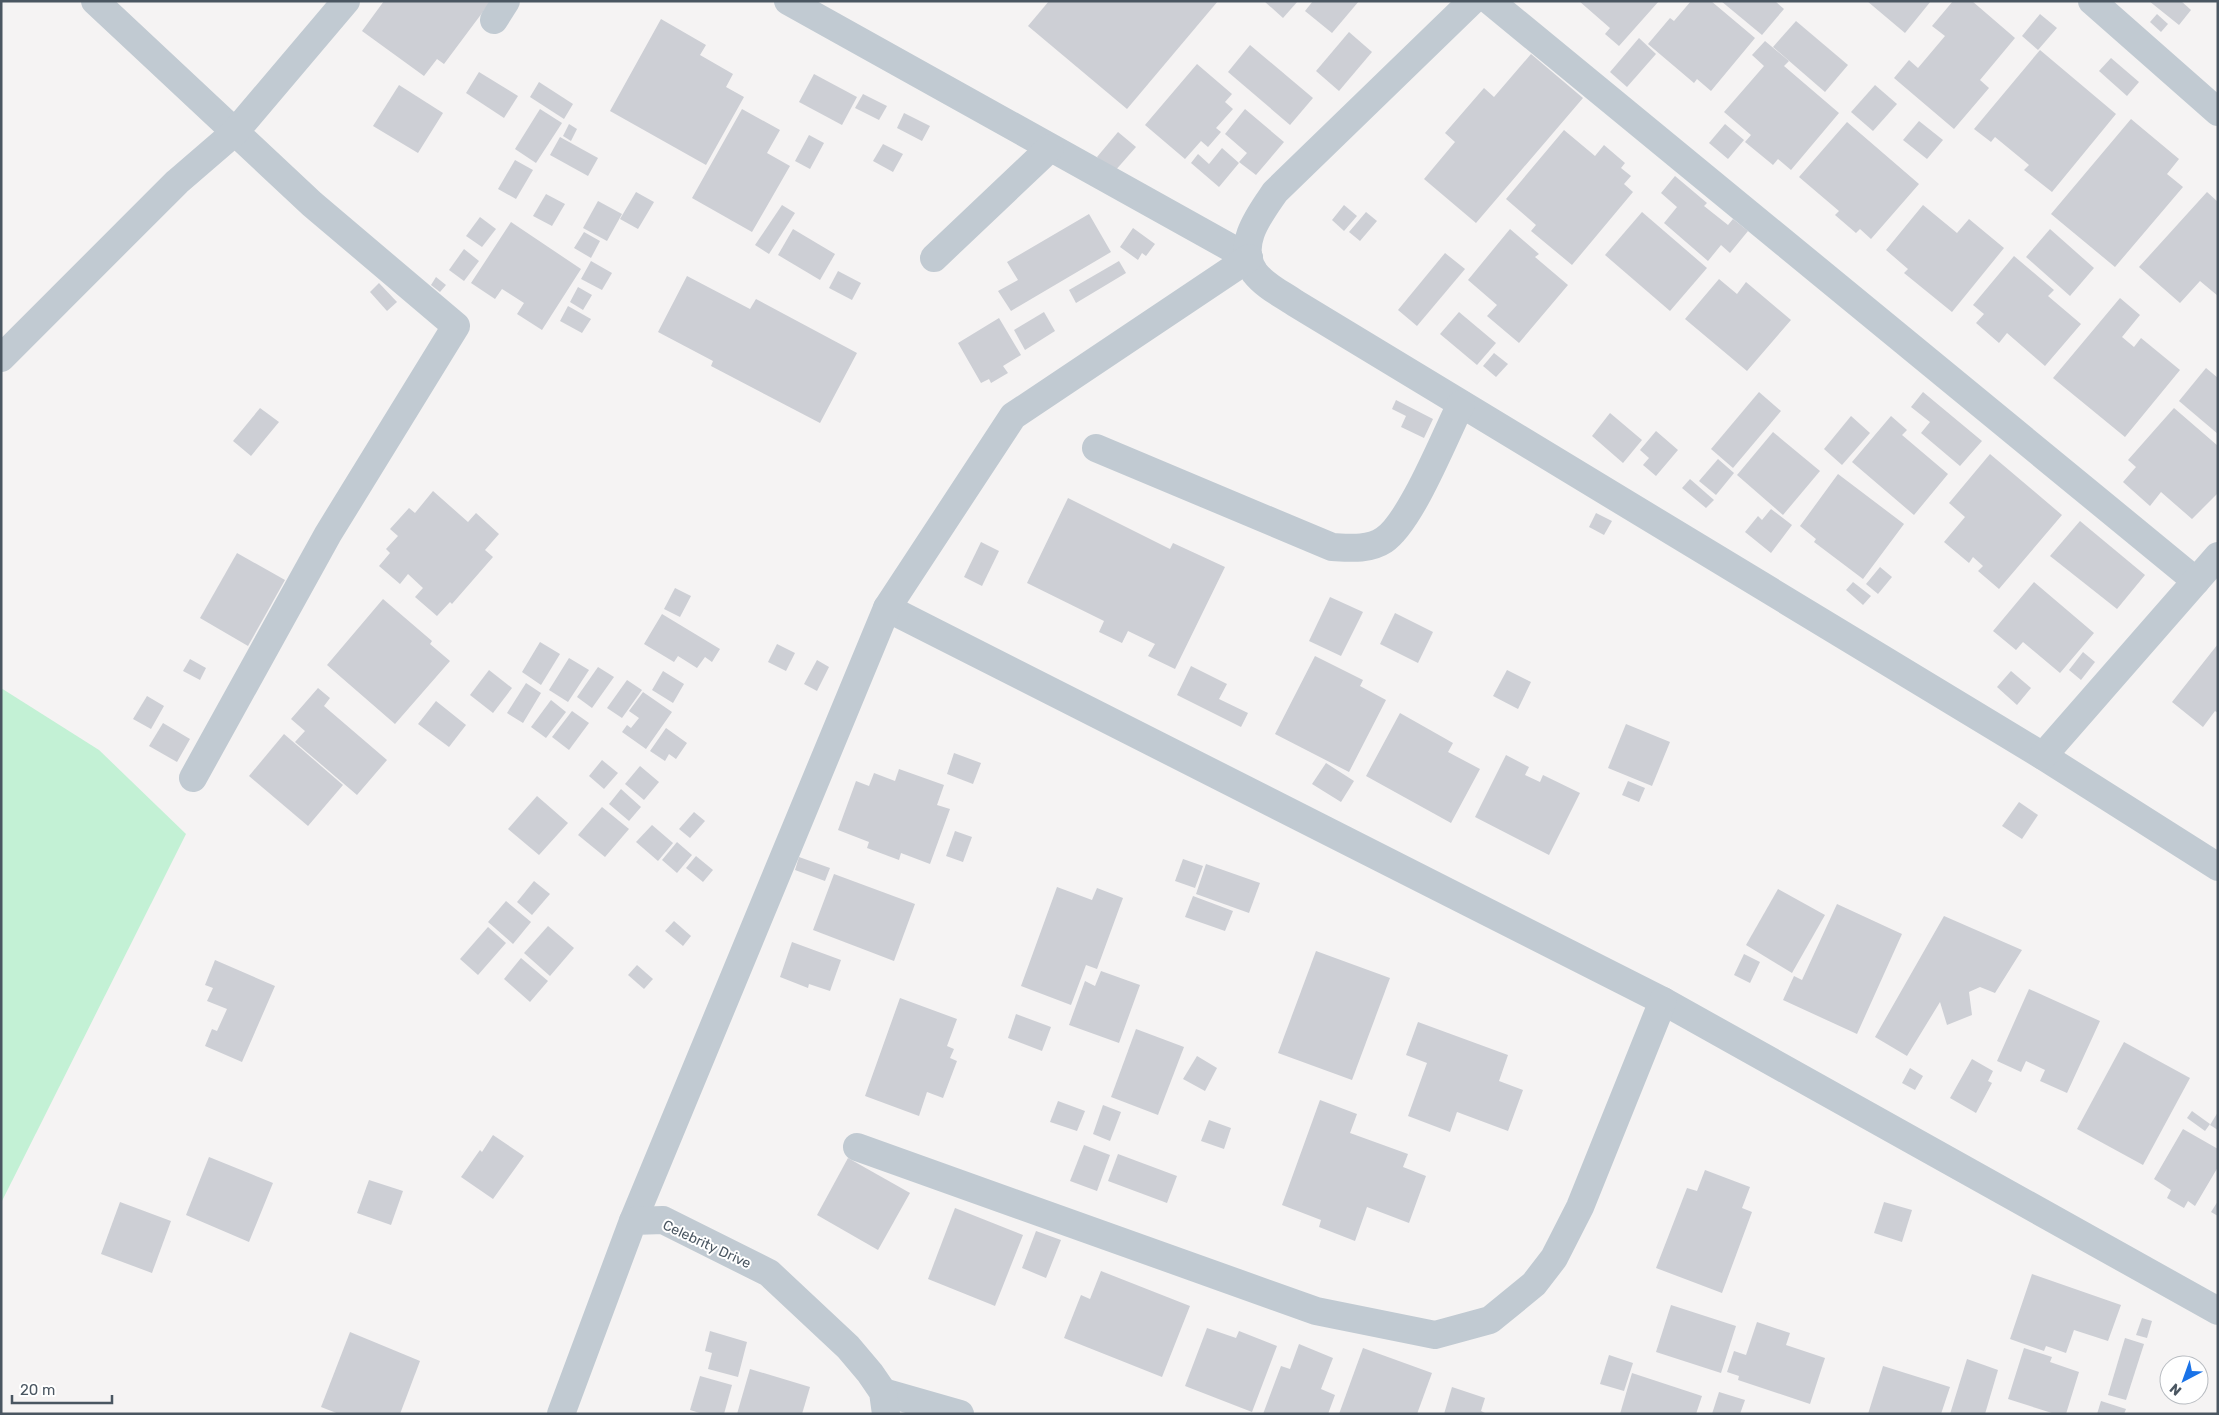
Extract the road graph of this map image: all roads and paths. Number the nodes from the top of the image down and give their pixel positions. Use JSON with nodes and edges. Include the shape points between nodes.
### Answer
{"nodes":[{"id":1,"x":95,"y":1,"type":"edge"},
{"id":2,"x":346,"y":1,"type":"edge"},
{"id":3,"x":788,"y":1,"type":"edge"},
{"id":4,"x":1472,"y":1,"type":"edge"},
{"id":5,"x":1490,"y":1,"type":"edge"},
{"id":6,"x":2092,"y":1,"type":"edge"},
{"id":7,"x":2218,"y":112,"type":"edge"},
{"id":8,"x":235,"y":132,"type":"junction"},
{"id":9,"x":1050,"y":148,"type":"junction"},
{"id":10,"x":934,"y":258,"type":"dead end"},
{"id":11,"x":1249,"y":258,"type":"junction"},
{"id":12,"x":1,"y":358,"type":"edge"},
{"id":13,"x":1461,"y":404,"type":"junction"},
{"id":14,"x":1096,"y":448,"type":"dead end"},
{"id":15,"x":2218,"y":556,"type":"edge"},
{"id":16,"x":2196,"y":581,"type":"junction"},
{"id":17,"x":887,"y":608,"type":"junction"},
{"id":18,"x":2043,"y":756,"type":"junction"},
{"id":19,"x":193,"y":778,"type":"dead end"},
{"id":20,"x":2218,"y":868,"type":"edge"},
{"id":21,"x":1662,"y":1001,"type":"junction"},
{"id":22,"x":857,"y":1147,"type":"dead end"},
{"id":23,"x":633,"y":1221,"type":"junction"},
{"id":24,"x":2218,"y":1311,"type":"edge"},
{"id":25,"x":884,"y":1403,"type":"edge"},
{"id":26,"x":561,"y":1414,"type":"edge"},
{"id":27,"x":960,"y":1414,"type":"edge"}],
"edges":[{"from":1,"to":8,"type":"street"},
{"from":2,"to":8,"type":"street"},
{"from":3,"to":9,"type":"street"},
{"from":4,"to":11,"type":"street","via":[[1275,192],[1255,220],[1248,243]]},
{"from":5,"to":16,"type":"street"},
{"from":6,"to":7,"type":"street"},
{"from":8,"to":12,"type":"street","via":[[178,182]]},
{"from":8,"to":19,"type":"street","via":[[312,204],[456,326],[328,534]]},
{"from":9,"to":10,"type":"street"},
{"from":9,"to":11,"type":"street"},
{"from":11,"to":13,"type":"street","via":[[1255,272],[1270,286]]},
{"from":11,"to":17,"type":"street","via":[[1013,416]]},
{"from":13,"to":14,"type":"street","via":[[1402,523],[1384,541],[1359,549],[1332,547]]},
{"from":13,"to":18,"type":"street"},
{"from":15,"to":16,"type":"street"},
{"from":16,"to":18,"type":"street"},
{"from":17,"to":21,"type":"street"},
{"from":17,"to":23,"type":"street"},
{"from":18,"to":20,"type":"street"},
{"from":21,"to":22,"type":"street","via":[[1580,1207],[1554,1258],[1534,1284],[1490,1320],[1435,1334],[1316,1311]]},
{"from":21,"to":24,"type":"street"},
{"from":23,"to":25,"type":"street","name":"Celebrity Drive","via":[[664,1220],[769,1273],[848,1347]]},
{"from":23,"to":26,"type":"street"},
{"from":25,"to":27,"type":"street"}]}
